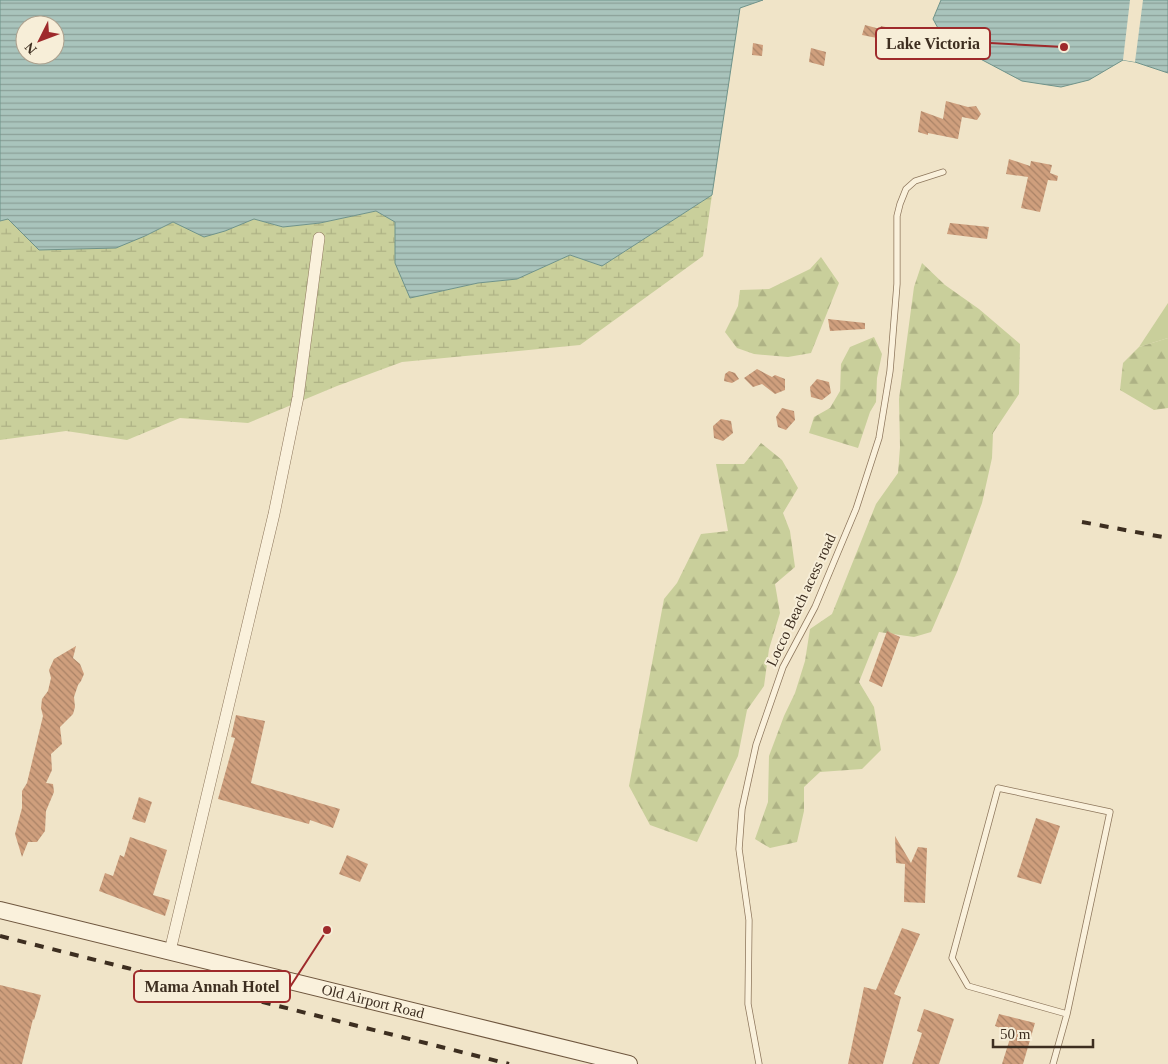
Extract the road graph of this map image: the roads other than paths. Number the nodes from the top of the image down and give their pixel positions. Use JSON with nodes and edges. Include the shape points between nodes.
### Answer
{"nodes":[{"id":1,"x":943,"y":172,"type":"dead end"},
{"id":2,"x":319,"y":238,"type":"dead end"},
{"id":3,"x":0,"y":910,"type":"edge"},
{"id":4,"x":170,"y":951,"type":"junction"},
{"id":5,"x":1067,"y":1014,"type":"junction"},
{"id":6,"x":629,"y":1064,"type":"edge"},
{"id":7,"x":759,"y":1064,"type":"edge"},
{"id":8,"x":1053,"y":1064,"type":"edge"}],
"edges":[{"from":1,"to":7,"type":"lane","name":"Locco Beach acess road","via":[[915,181],[906,190],[900,204],[890,371],[879,438],[856,509],[818,598],[783,666],[756,745],[744,800],[739,849],[749,920],[748,1004]]},
{"from":2,"to":4,"type":"street","via":[[298,397],[274,514]]},
{"from":3,"to":4,"type":"main road","name":"Old Airport Road"},
{"from":4,"to":6,"type":"main road","name":"Old Airport Road"},
{"from":5,"to":5,"type":"lane","via":[[1110,812],[998,788],[952,958],[968,986]]},
{"from":5,"to":8,"type":"lane"}]}
